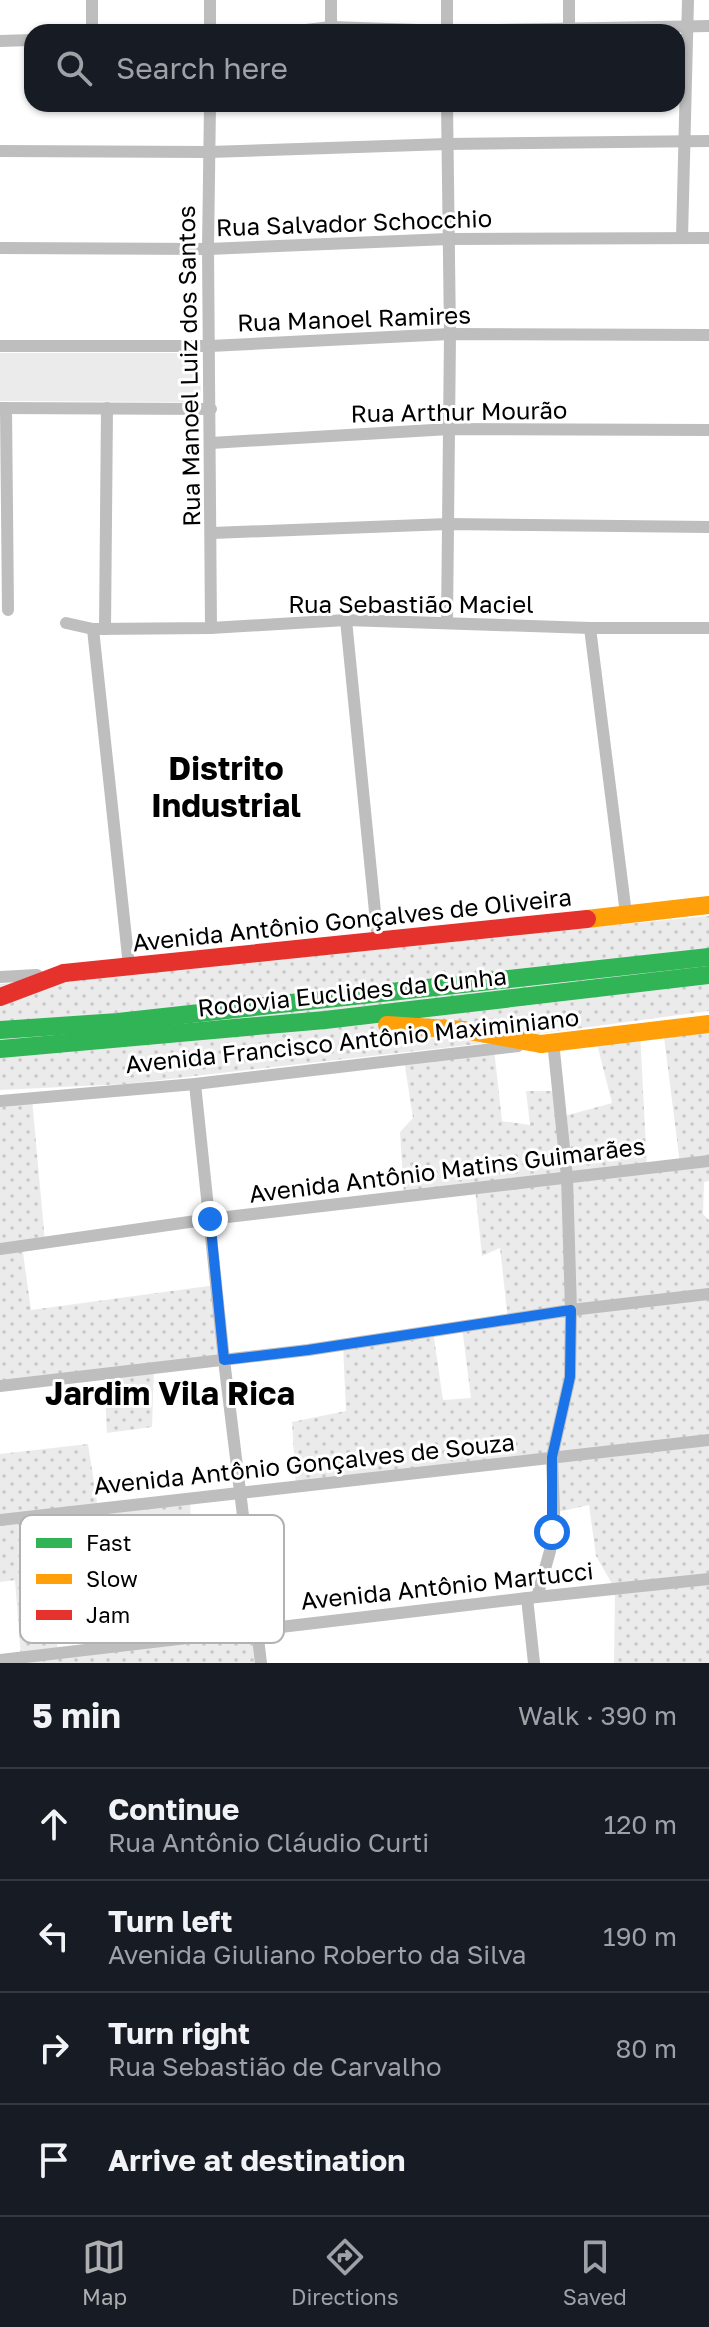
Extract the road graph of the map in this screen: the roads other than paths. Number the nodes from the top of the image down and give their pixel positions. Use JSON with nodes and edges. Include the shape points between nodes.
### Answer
{"nodes":[{"id":1,"x":92,"y":0,"type":"edge"},
{"id":2,"x":210,"y":0,"type":"edge"},
{"id":3,"x":331,"y":0,"type":"edge"},
{"id":4,"x":447,"y":0,"type":"edge"},
{"id":5,"x":569,"y":0,"type":"edge"},
{"id":6,"x":688,"y":0,"type":"edge"},
{"id":7,"x":92,"y":24,"type":"edge"},
{"id":8,"x":210,"y":24,"type":"edge"},
{"id":9,"x":331,"y":24,"type":"edge"},
{"id":10,"x":447,"y":24,"type":"edge"},
{"id":11,"x":569,"y":24,"type":"edge"},
{"id":12,"x":709,"y":26,"type":"edge"},
{"id":13,"x":685,"y":27,"type":"edge"},
{"id":14,"x":688,"y":27,"type":"junction"},
{"id":15,"x":24,"y":40,"type":"edge"},
{"id":16,"x":0,"y":41,"type":"edge"},
{"id":17,"x":685,"y":95,"type":"edge"},
{"id":18,"x":210,"y":112,"type":"edge"},
{"id":19,"x":447,"y":112,"type":"edge"},
{"id":20,"x":684,"y":112,"type":"edge"},
{"id":21,"x":683,"y":140,"type":"junction"},
{"id":22,"x":709,"y":141,"type":"edge"},
{"id":23,"x":447,"y":144,"type":"junction"},
{"id":24,"x":0,"y":151,"type":"edge"},
{"id":25,"x":209,"y":152,"type":"junction"},
{"id":26,"x":682,"y":238,"type":"junction"},
{"id":27,"x":709,"y":238,"type":"edge"},
{"id":28,"x":448,"y":239,"type":"junction"},
{"id":29,"x":0,"y":248,"type":"edge"},
{"id":30,"x":208,"y":249,"type":"junction"},
{"id":31,"x":450,"y":334,"type":"junction"},
{"id":32,"x":709,"y":335,"type":"edge"},
{"id":33,"x":0,"y":346,"type":"edge"},
{"id":34,"x":210,"y":346,"type":"junction"},
{"id":35,"x":3,"y":408,"type":"edge"},
{"id":36,"x":107,"y":408,"type":"junction"},
{"id":37,"x":211,"y":409,"type":"junction"},
{"id":38,"x":450,"y":429,"type":"junction"},
{"id":39,"x":709,"y":430,"type":"edge"},
{"id":40,"x":211,"y":443,"type":"junction"},
{"id":41,"x":448,"y":524,"type":"junction"},
{"id":42,"x":709,"y":527,"type":"edge"},
{"id":43,"x":212,"y":533,"type":"junction"},
{"id":44,"x":8,"y":610,"type":"dead end"},
{"id":45,"x":346,"y":620,"type":"junction"},
{"id":46,"x":447,"y":622,"type":"junction"},
{"id":47,"x":66,"y":623,"type":"dead end"},
{"id":48,"x":211,"y":628,"type":"junction"},
{"id":49,"x":590,"y":628,"type":"junction"},
{"id":50,"x":709,"y":628,"type":"edge"},
{"id":51,"x":99,"y":629,"type":"junction"},
{"id":52,"x":709,"y":905,"type":"edge"},
{"id":53,"x":626,"y":914,"type":"junction"},
{"id":54,"x":378,"y":942,"type":"junction"},
{"id":55,"x":709,"y":957,"type":"edge"},
{"id":56,"x":129,"y":966,"type":"junction"},
{"id":57,"x":64,"y":973,"type":"junction"},
{"id":58,"x":709,"y":975,"type":"edge"},
{"id":59,"x":0,"y":977,"type":"edge"},
{"id":60,"x":0,"y":997,"type":"edge"},
{"id":61,"x":325,"y":1020,"type":"junction"},
{"id":62,"x":709,"y":1024,"type":"edge"},
{"id":63,"x":0,"y":1030,"type":"edge"},
{"id":64,"x":547,"y":1042,"type":"junction"},
{"id":65,"x":0,"y":1049,"type":"edge"},
{"id":66,"x":195,"y":1084,"type":"junction"},
{"id":67,"x":0,"y":1101,"type":"edge"},
{"id":68,"x":709,"y":1161,"type":"edge"},
{"id":69,"x":567,"y":1177,"type":"junction"},
{"id":70,"x":210,"y":1219,"type":"junction"},
{"id":71,"x":0,"y":1249,"type":"edge"},
{"id":72,"x":709,"y":1294,"type":"edge"},
{"id":73,"x":571,"y":1310,"type":"junction"},
{"id":74,"x":224,"y":1360,"type":"junction"},
{"id":75,"x":0,"y":1386,"type":"edge"},
{"id":76,"x":709,"y":1440,"type":"edge"},
{"id":77,"x":552,"y":1457,"type":"junction"},
{"id":78,"x":241,"y":1493,"type":"junction"},
{"id":79,"x":45,"y":1515,"type":"edge"},
{"id":80,"x":244,"y":1515,"type":"edge"},
{"id":81,"x":20,"y":1518,"type":"edge"},
{"id":82,"x":0,"y":1520,"type":"edge"},
{"id":83,"x":709,"y":1579,"type":"edge"},
{"id":84,"x":532,"y":1597,"type":"junction"},
{"id":85,"x":284,"y":1626,"type":"edge"},
{"id":86,"x":141,"y":1643,"type":"edge"},
{"id":87,"x":259,"y":1643,"type":"edge"},
{"id":88,"x":0,"y":1660,"type":"edge"},
{"id":89,"x":261,"y":1663,"type":"edge"},
{"id":90,"x":534,"y":1663,"type":"edge"}],
"edges":[{"from":1,"to":7,"type":"street"},
{"from":2,"to":8,"type":"street"},
{"from":3,"to":9,"type":"street"},
{"from":4,"to":10,"type":"street"},
{"from":5,"to":11,"type":"street"},
{"from":6,"to":14,"type":"street"},
{"from":12,"to":14,"type":"street"},
{"from":13,"to":14,"type":"street"},
{"from":14,"to":17,"type":"street"},
{"from":15,"to":16,"type":"street"},
{"from":18,"to":25,"type":"street","name":"Rua Manoel Luiz dos Santos"},
{"from":19,"to":23,"type":"street"},
{"from":20,"to":21,"type":"street"},
{"from":21,"to":22,"type":"street"},
{"from":21,"to":23,"type":"street"},
{"from":21,"to":26,"type":"street"},
{"from":23,"to":25,"type":"street"},
{"from":23,"to":28,"type":"street"},
{"from":24,"to":25,"type":"street"},
{"from":25,"to":30,"type":"street","name":"Rua Manoel Luiz dos Santos"},
{"from":26,"to":27,"type":"street","name":"Rua Salvador Schocchio"},
{"from":26,"to":28,"type":"street","name":"Rua Salvador Schocchio"},
{"from":28,"to":30,"type":"street","name":"Rua Salvador Schocchio"},
{"from":28,"to":31,"type":"street"},
{"from":29,"to":30,"type":"street","name":"Rua Salvador Schocchio"},
{"from":30,"to":34,"type":"street","name":"Rua Manoel Luiz dos Santos"},
{"from":31,"to":32,"type":"street","name":"Rua Manoel Ramires"},
{"from":31,"to":34,"type":"street","name":"Rua Manoel Ramires"},
{"from":31,"to":38,"type":"street"},
{"from":33,"to":34,"type":"street","name":"Rua Manoel Ramires"},
{"from":34,"to":37,"type":"street","name":"Rua Manoel Luiz dos Santos"},
{"from":35,"to":36,"type":"street"},
{"from":35,"to":44,"type":"street"},
{"from":36,"to":37,"type":"street"},
{"from":36,"to":51,"type":"street"},
{"from":37,"to":40,"type":"street","name":"Rua Manoel Luiz dos Santos"},
{"from":38,"to":39,"type":"street","name":"Rua Arthur Mourão"},
{"from":38,"to":40,"type":"street","name":"Rua Arthur Mourão"},
{"from":38,"to":41,"type":"street"},
{"from":40,"to":43,"type":"street","name":"Rua Manoel Luiz dos Santos"},
{"from":41,"to":42,"type":"street"},
{"from":41,"to":43,"type":"street"},
{"from":41,"to":46,"type":"street"},
{"from":43,"to":48,"type":"street","name":"Rua Manoel Luiz dos Santos"},
{"from":45,"to":46,"type":"street","name":"Rua Sebastião Maciel"},
{"from":45,"to":48,"type":"street","name":"Rua Sebastião Maciel"},
{"from":45,"to":54,"type":"street"},
{"from":46,"to":49,"type":"street","name":"Rua Sebastião Maciel"},
{"from":47,"to":51,"type":"street","name":"Rua Sebastião Maciel"},
{"from":48,"to":51,"type":"street","name":"Rua Sebastião Maciel"},
{"from":49,"to":50,"type":"street","name":"Rua Sebastião Maciel"},
{"from":49,"to":53,"type":"street"},
{"from":51,"to":56,"type":"street"},
{"from":52,"to":53,"type":"main road","name":"Avenida Antônio Gonçalves de Oliveira"},
{"from":53,"to":54,"type":"main road","name":"Avenida Antônio Gonçalves de Oliveira"},
{"from":54,"to":56,"type":"main road","name":"Avenida Antônio Gonçalves de Oliveira"},
{"from":55,"to":63,"type":"main road","name":"Rodovia Euclides da Cunha","via":[[118,1022]]},
{"from":56,"to":57,"type":"main road","name":"Avenida Antônio Gonçalves de Oliveira"},
{"from":57,"to":59,"type":"street","name":"Avenida Antônio Gonçalves de Oliveira"},
{"from":57,"to":60,"type":"main road"},
{"from":58,"to":61,"type":"main road","name":"Rodovia Euclides da Cunha"},
{"from":61,"to":64,"type":"main road"},
{"from":61,"to":65,"type":"main road","name":"Rodovia Euclides da Cunha"},
{"from":62,"to":64,"type":"main road","name":"Avenida Francisco Antônio Maximiniano"},
{"from":64,"to":66,"type":"street","name":"Avenida Francisco Antônio Maximiniano"},
{"from":64,"to":69,"type":"street"},
{"from":66,"to":67,"type":"street","name":"Avenida Francisco Antônio Maximiniano"},
{"from":66,"to":70,"type":"street"},
{"from":68,"to":69,"type":"street","name":"Avenida Antônio Matins Guimarães"},
{"from":69,"to":70,"type":"street","name":"Avenida Antônio Matins Guimarães"},
{"from":69,"to":73,"type":"street"},
{"from":70,"to":71,"type":"street","name":"Avenida Antônio Matins Guimarães"},
{"from":70,"to":74,"type":"street"},
{"from":72,"to":73,"type":"street"},
{"from":73,"to":74,"type":"street"},
{"from":73,"to":77,"type":"street","via":[[570,1377]]},
{"from":74,"to":75,"type":"street"},
{"from":74,"to":78,"type":"street"},
{"from":76,"to":77,"type":"street","name":"Avenida Antônio Gonçalves de Souza"},
{"from":77,"to":78,"type":"street","name":"Avenida Antônio Gonçalves de Souza"},
{"from":77,"to":84,"type":"street","via":[[550,1551]]},
{"from":78,"to":79,"type":"street","name":"Avenida Antônio Gonçalves de Souza"},
{"from":78,"to":80,"type":"street"},
{"from":81,"to":82,"type":"street","name":"Avenida Antônio Gonçalves de Souza"},
{"from":83,"to":84,"type":"street","name":"Avenida Antônio Martucci"},
{"from":84,"to":85,"type":"street","name":"Avenida Antônio Martucci"},
{"from":84,"to":90,"type":"street"},
{"from":86,"to":88,"type":"street","name":"Avenida Antônio Martucci"},
{"from":87,"to":89,"type":"street"}]}
